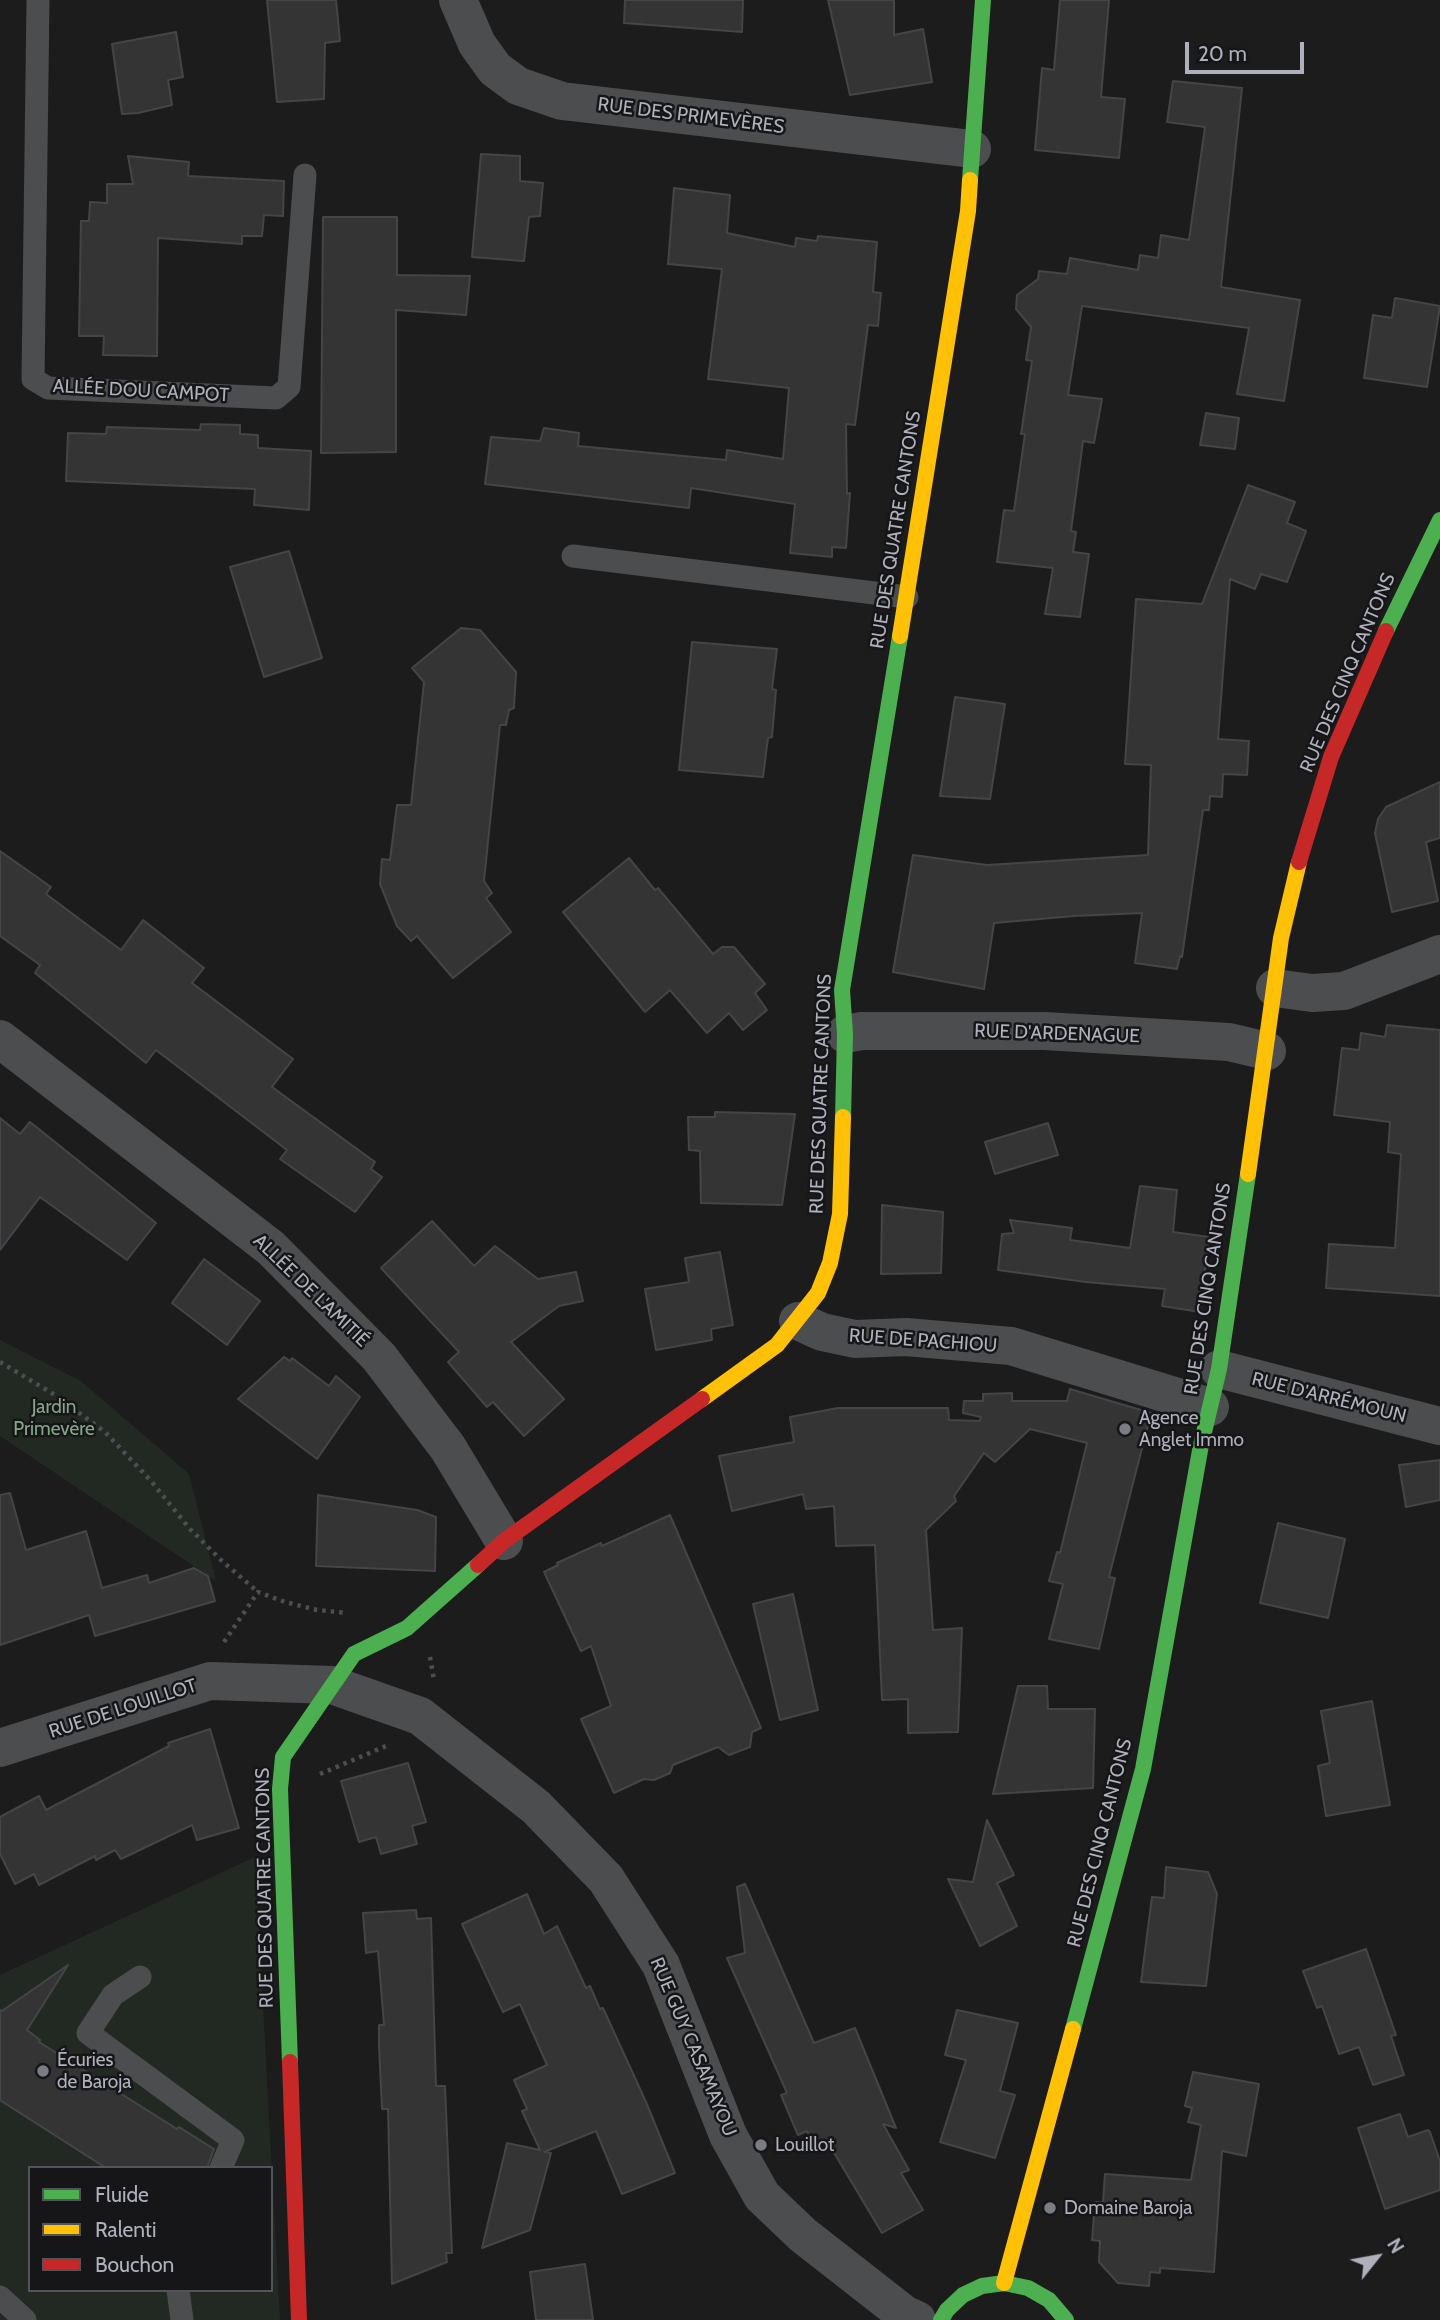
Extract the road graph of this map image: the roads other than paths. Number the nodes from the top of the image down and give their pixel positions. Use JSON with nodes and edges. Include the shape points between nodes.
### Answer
{"nodes":[{"id":1,"x":38,"y":0,"type":"edge"},
{"id":2,"x":458,"y":0,"type":"edge"},
{"id":3,"x":983,"y":0,"type":"edge"},
{"id":4,"x":972,"y":149,"type":"junction"},
{"id":5,"x":305,"y":175,"type":"dead end"},
{"id":6,"x":1440,"y":520,"type":"edge"},
{"id":7,"x":573,"y":556,"type":"dead end"},
{"id":8,"x":907,"y":597,"type":"junction"},
{"id":9,"x":1440,"y":954,"type":"edge"},
{"id":10,"x":1275,"y":988,"type":"junction"},
{"id":11,"x":845,"y":1034,"type":"junction"},
{"id":12,"x":0,"y":1039,"type":"edge"},
{"id":13,"x":1267,"y":1051,"type":"junction"},
{"id":14,"x":798,"y":1321,"type":"junction"},
{"id":15,"x":1219,"y":1369,"type":"junction"},
{"id":16,"x":1210,"y":1407,"type":"junction"},
{"id":17,"x":1440,"y":1426,"type":"edge"},
{"id":18,"x":504,"y":1541,"type":"junction"},
{"id":19,"x":332,"y":1685,"type":"junction"},
{"id":20,"x":0,"y":1748,"type":"edge"},
{"id":21,"x":140,"y":1977,"type":"dead end"},
{"id":22,"x":222,"y":2166,"type":"edge"},
{"id":23,"x":1004,"y":2283,"type":"junction"},
{"id":24,"x":178,"y":2292,"type":"edge"},
{"id":25,"x":0,"y":2297,"type":"edge"},
{"id":26,"x":25,"y":2320,"type":"edge"},
{"id":27,"x":182,"y":2320,"type":"edge"},
{"id":28,"x":299,"y":2320,"type":"edge"},
{"id":29,"x":917,"y":2320,"type":"edge"},
{"id":30,"x":941,"y":2320,"type":"edge"},
{"id":31,"x":1066,"y":2320,"type":"edge"}],
"edges":[{"from":1,"to":5,"type":"lane","name":"ALLÉE DOU CAMPOT","via":[[33,379],[48,388],[276,398],[289,387]]},
{"from":2,"to":4,"type":"street","name":"RUE DES PRIMEVÈRES","via":[[477,44],[495,69],[517,86],[562,101]]},
{"from":3,"to":4,"type":"street","name":"RUE DES QUATRE CANTONS"},
{"from":4,"to":8,"type":"street","name":"RUE DES QUATRE CANTONS","via":[[968,211]]},
{"from":6,"to":10,"type":"street","name":"RUE DES CINQ CANTONS","via":[[1331,757],[1303,847],[1281,938]]},
{"from":7,"to":8,"type":"lane"},
{"from":8,"to":11,"type":"street","name":"RUE DES QUATRE CANTONS","via":[[842,990]]},
{"from":9,"to":10,"type":"street","via":[[1344,991]]},
{"from":10,"to":13,"type":"street","name":"RUE DES CINQ CANTONS"},
{"from":11,"to":13,"type":"street","name":"RUE D'ARDENAGUE","via":[[1045,1031],[1229,1042]]},
{"from":11,"to":14,"type":"street","name":"RUE DES QUATRE CANTONS","via":[[840,1214],[830,1263],[818,1293]]},
{"from":12,"to":18,"type":"street","name":"ALLÉE DE L'AMITIÉ","via":[[271,1248],[379,1357],[448,1448]]},
{"from":13,"to":15,"type":"street","name":"RUE DES CINQ CANTONS"},
{"from":14,"to":16,"type":"street","name":"RUE DE PACHIOU","via":[[855,1339],[906,1337],[1011,1346]]},
{"from":14,"to":18,"type":"street","name":"RUE DES QUATRE CANTONS","via":[[777,1345]]},
{"from":15,"to":16,"type":"street","name":"RUE DES CINQ CANTONS"},
{"from":15,"to":17,"type":"street","name":"RUE D'ARRÉMOUN"},
{"from":16,"to":23,"type":"street","name":"RUE DES CINQ CANTONS","via":[[1143,1769]]},
{"from":18,"to":19,"type":"street","name":"RUE DES QUATRE CANTONS","via":[[407,1628],[354,1654]]},
{"from":19,"to":20,"type":"street","name":"RUE DE LOUILLOT","via":[[210,1681]]},
{"from":19,"to":28,"type":"street","name":"RUE DES QUATRE CANTONS","via":[[283,1757],[280,1788]]},
{"from":19,"to":29,"type":"street","name":"RUE GUY CASAMAYOU","via":[[420,1716],[536,1807],[606,1880],[661,1965],[728,2135],[762,2196],[803,2235]]},
{"from":21,"to":22,"type":"lane","via":[[113,1995],[88,2033],[233,2140]]},
{"from":23,"to":30,"type":"street","via":[[962,2295]]},
{"from":23,"to":31,"type":"street","via":[[1028,2288],[1049,2300]]},
{"from":24,"to":27,"type":"lane"},
{"from":25,"to":26,"type":"lane"}]}
